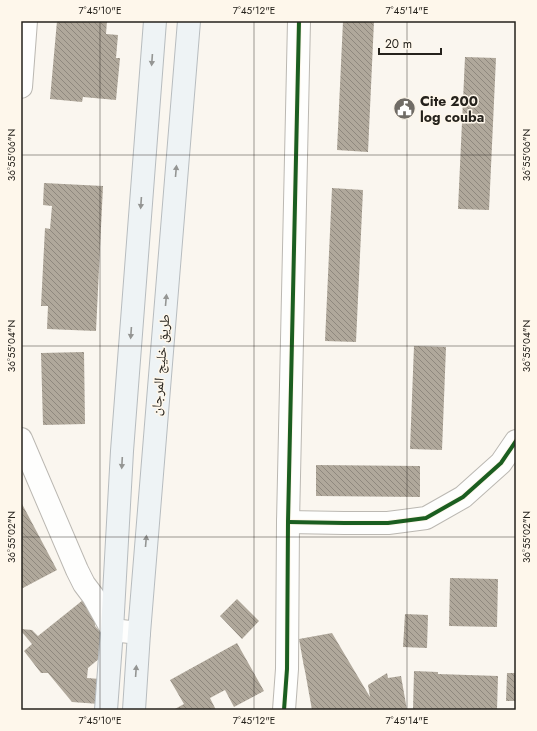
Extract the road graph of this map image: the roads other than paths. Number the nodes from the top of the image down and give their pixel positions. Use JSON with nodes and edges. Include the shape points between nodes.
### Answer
{"nodes":[{"id":1,"x":26,"y":21,"type":"edge"},
{"id":2,"x":155,"y":21,"type":"edge"},
{"id":3,"x":189,"y":21,"type":"edge"},
{"id":4,"x":299,"y":21,"type":"edge"},
{"id":5,"x":21,"y":86,"type":"edge"},
{"id":6,"x":21,"y":439,"type":"edge"},
{"id":7,"x":516,"y":441,"type":"edge"},
{"id":8,"x":288,"y":522,"type":"junction"},
{"id":9,"x":112,"y":630,"type":"junction"},
{"id":10,"x":139,"y":633,"type":"junction"},
{"id":11,"x":106,"y":710,"type":"edge"},
{"id":12,"x":134,"y":710,"type":"edge"},
{"id":13,"x":284,"y":710,"type":"edge"}],
"edges":[{"from":1,"to":5,"type":"street"},
{"from":2,"to":9,"type":"main road","one_way":true,"via":[[122,451]]},
{"from":10,"to":3,"type":"main road","name":"طريق خليج المرجان","one_way":true},
{"from":4,"to":8,"type":"street"},
{"from":6,"to":9,"type":"street","via":[[77,570]]},
{"from":7,"to":8,"type":"street","via":[[501,463],[463,497],[426,518],[388,523]]},
{"from":8,"to":13,"type":"street","via":[[287,668]]},
{"from":9,"to":10,"type":"street"},
{"from":9,"to":11,"type":"main road"},
{"from":12,"to":10,"type":"main road","name":"طريق خليج المرجان","one_way":true}]}
